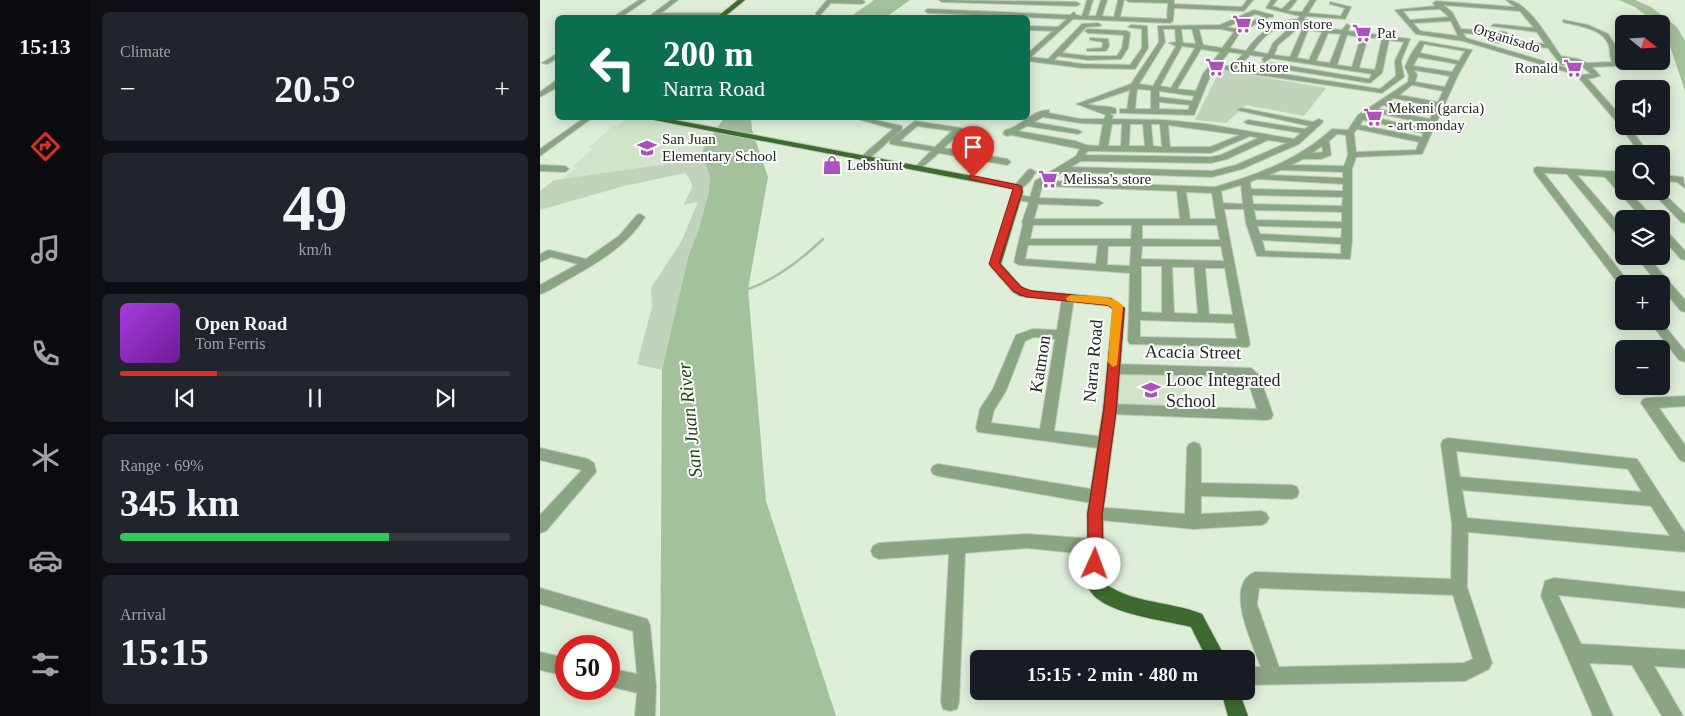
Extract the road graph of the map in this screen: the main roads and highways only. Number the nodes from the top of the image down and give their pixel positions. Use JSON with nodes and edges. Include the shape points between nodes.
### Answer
{"nodes":[{"id":1,"x":742,"y":0,"type":"edge"},
{"id":2,"x":721,"y":15,"type":"edge"},
{"id":3,"x":677,"y":120,"type":"edge"},
{"id":4,"x":1213,"y":650,"type":"edge"},
{"id":5,"x":1233,"y":700,"type":"edge"},
{"id":6,"x":1238,"y":716,"type":"edge"}],
"edges":[{"from":1,"to":2,"type":"main road"},
{"from":3,"to":4,"type":"main road","name":"Narra Road","via":[[1008,184],[1015,197],[995,265],[1024,293],[1111,302],[1118,306],[1110,410],[1095,514],[1096,587],[1122,602],[1196,620]]},
{"from":5,"to":6,"type":"main road"}]}
